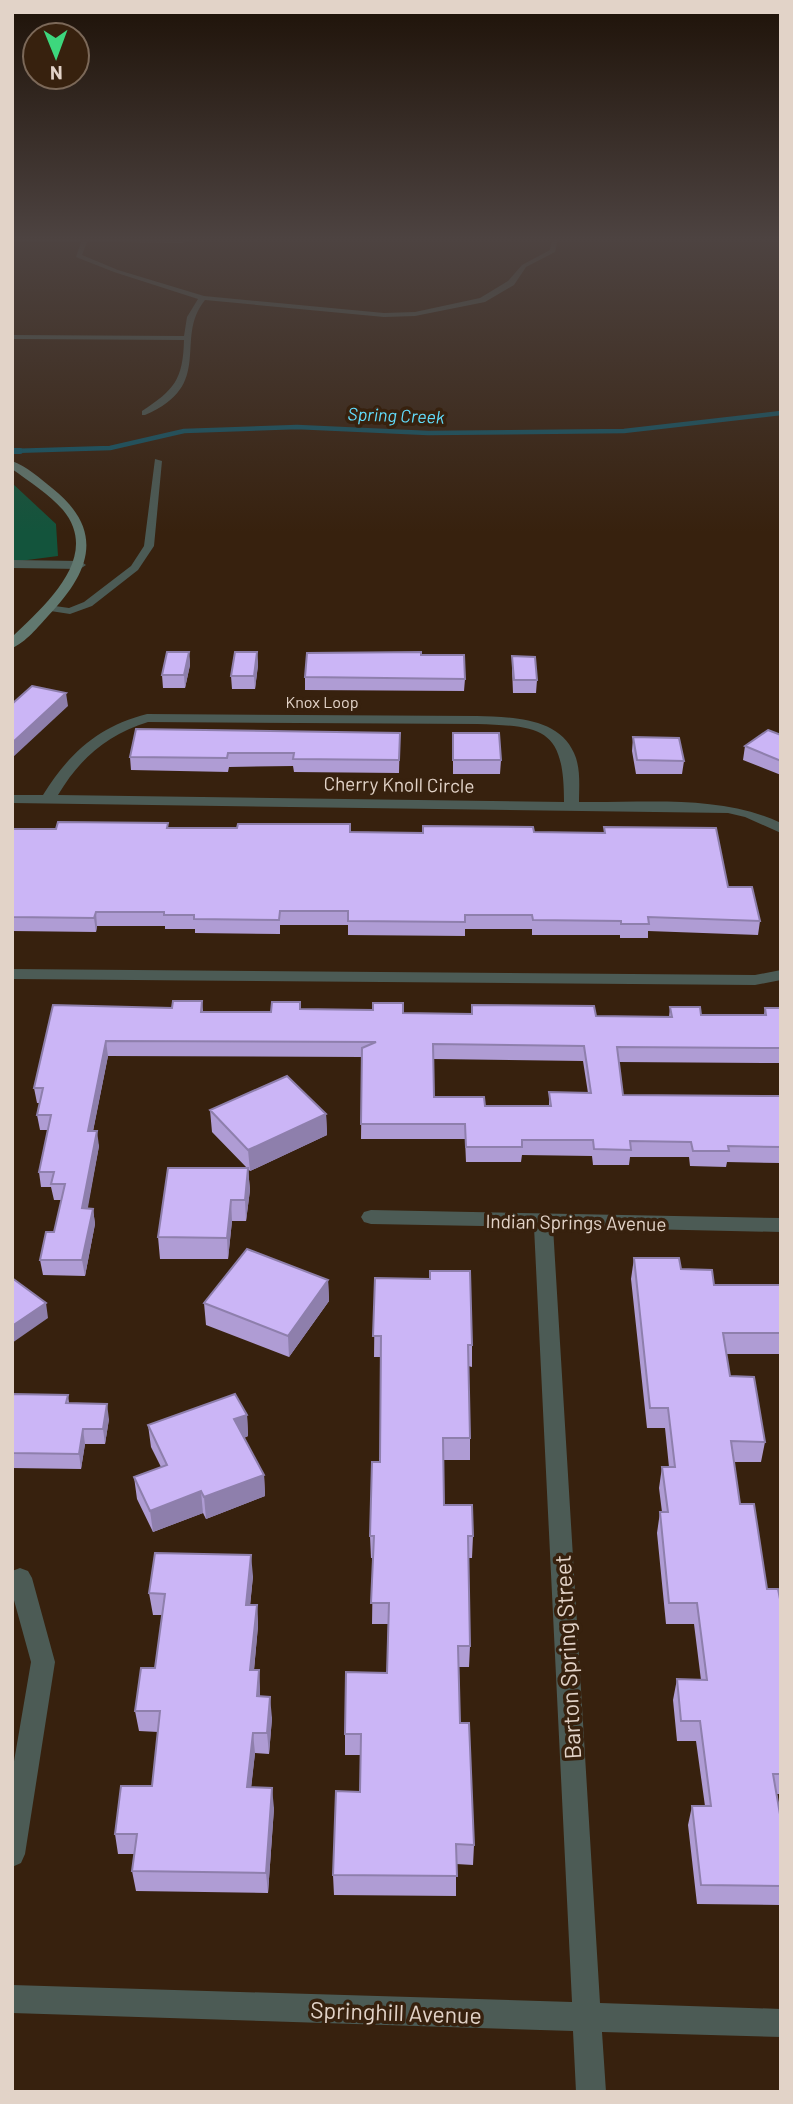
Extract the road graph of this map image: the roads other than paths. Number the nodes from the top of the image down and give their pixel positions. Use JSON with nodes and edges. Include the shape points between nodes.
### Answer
{"nodes":[{"id":1,"x":12,"y":337,"type":"edge"},
{"id":2,"x":187,"y":338,"type":"joint"},
{"id":3,"x":145,"y":413,"type":"dead end"},
{"id":4,"x":158,"y":461,"type":"dead end"},
{"id":5,"x":12,"y":464,"type":"edge"},
{"id":6,"x":12,"y":564,"type":"edge"},
{"id":7,"x":80,"y":565,"type":"junction"},
{"id":8,"x":48,"y":608,"type":"junction"},
{"id":9,"x":12,"y":644,"type":"edge"},
{"id":10,"x":12,"y":799,"type":"edge"},
{"id":11,"x":47,"y":801,"type":"junction"},
{"id":12,"x":572,"y":807,"type":"junction"},
{"id":13,"x":781,"y":829,"type":"edge"},
{"id":14,"x":12,"y":974,"type":"edge"},
{"id":15,"x":781,"y":975,"type":"edge"},
{"id":16,"x":371,"y":1217,"type":"dead end"},
{"id":17,"x":543,"y":1223,"type":"junction"},
{"id":18,"x":781,"y":1225,"type":"edge"},
{"id":19,"x":20,"y":1578,"type":"dead end"},
{"id":20,"x":12,"y":1854,"type":"edge"},
{"id":21,"x":12,"y":1998,"type":"edge"},
{"id":22,"x":587,"y":2019,"type":"junction"},
{"id":23,"x":781,"y":2022,"type":"edge"},
{"id":24,"x":591,"y":2092,"type":"edge"}],
"edges":[{"from":1,"to":2,"type":"lane"},
{"from":2,"to":3,"type":"lane","via":[[183,377]]},
{"from":4,"to":8,"type":"lane","via":[[149,546],[135,568],[88,604],[70,611]]},
{"from":5,"to":7,"type":"street","via":[[72,514],[81,533]]},
{"from":6,"to":7,"type":"street"},
{"from":7,"to":8,"type":"street"},
{"from":8,"to":9,"type":"street"},
{"from":10,"to":11,"type":"street","name":"Cherry Knoll Circle"},
{"from":11,"to":12,"type":"street","name":"Cherry Knoll Circle"},
{"from":11,"to":12,"type":"street","name":"Knox Loop","via":[[81,752],[121,725],[147,718],[477,720],[530,726],[555,738],[565,748],[569,762]]},
{"from":12,"to":13,"type":"street","name":"Cherry Knoll Circle","via":[[727,809]]},
{"from":14,"to":15,"type":"street","via":[[742,980]]},
{"from":16,"to":17,"type":"street","name":"Indian Springs Avenue"},
{"from":17,"to":18,"type":"street","name":"Indian Springs Avenue"},
{"from":17,"to":22,"type":"street","name":"Barton Spring Street"},
{"from":19,"to":20,"type":"street","via":[[43,1662]]},
{"from":21,"to":22,"type":"street","name":"Springhill Avenue"},
{"from":22,"to":23,"type":"street","name":"Springhill Avenue"},
{"from":22,"to":24,"type":"street","name":"Barton Spring Street"}]}
